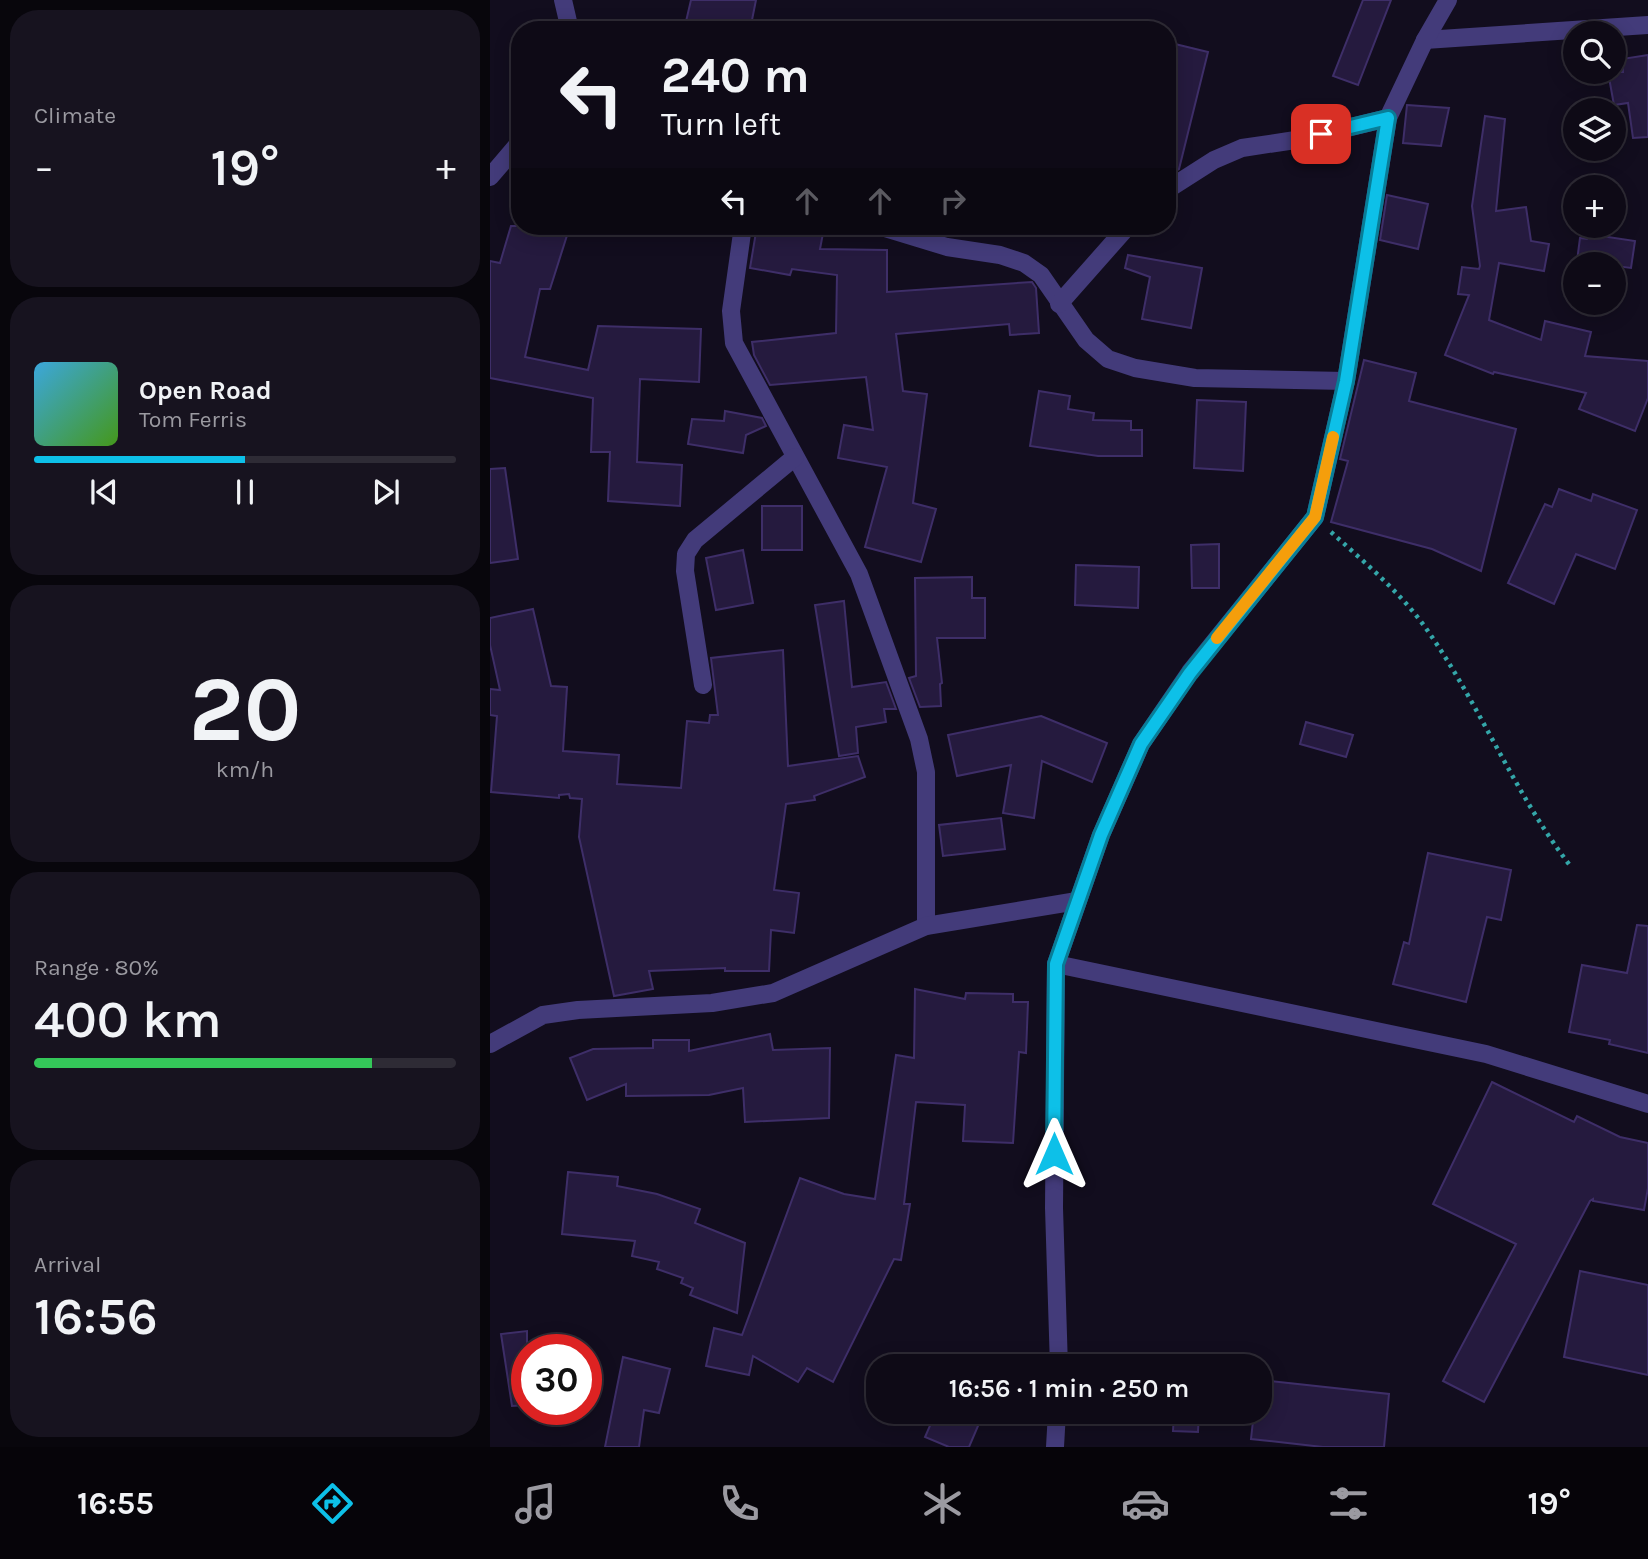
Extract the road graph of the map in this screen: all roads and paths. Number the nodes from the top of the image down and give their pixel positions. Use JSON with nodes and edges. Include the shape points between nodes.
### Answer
{"nodes":[{"id":1,"x":562,"y":0,"type":"edge"},
{"id":2,"x":1447,"y":0,"type":"edge"},
{"id":3,"x":568,"y":21,"type":"edge"},
{"id":4,"x":1648,"y":25,"type":"edge"},
{"id":5,"x":1425,"y":40,"type":"junction"},
{"id":6,"x":1388,"y":118,"type":"junction"},
{"id":7,"x":511,"y":152,"type":"edge"},
{"id":8,"x":490,"y":177,"type":"edge"},
{"id":9,"x":1176,"y":184,"type":"edge"},
{"id":10,"x":742,"y":235,"type":"edge"},
{"id":11,"x":908,"y":235,"type":"edge"},
{"id":12,"x":1120,"y":235,"type":"edge"},
{"id":13,"x":1059,"y":304,"type":"junction"},
{"id":14,"x":1346,"y":381,"type":"junction"},
{"id":15,"x":795,"y":457,"type":"junction"},
{"id":16,"x":1315,"y":517,"type":"junction"},
{"id":17,"x":703,"y":685,"type":"dead end"},
{"id":18,"x":1572,"y":868,"type":"dead end"},
{"id":19,"x":1077,"y":901,"type":"junction"},
{"id":20,"x":926,"y":926,"type":"junction"},
{"id":21,"x":1056,"y":964,"type":"junction"},
{"id":22,"x":490,"y":1044,"type":"edge"},
{"id":23,"x":1648,"y":1104,"type":"edge"},
{"id":24,"x":1059,"y":1354,"type":"edge"},
{"id":25,"x":1056,"y":1424,"type":"edge"},
{"id":26,"x":1055,"y":1447,"type":"edge"}],
"edges":[{"from":1,"to":3,"type":"street"},
{"from":2,"to":5,"type":"street"},
{"from":4,"to":5,"type":"street"},
{"from":5,"to":6,"type":"street"},
{"from":6,"to":9,"type":"street","via":[[1242,148]]},
{"from":6,"to":14,"type":"street"},
{"from":7,"to":8,"type":"street"},
{"from":10,"to":15,"type":"street","via":[[731,311],[734,343]]},
{"from":11,"to":13,"type":"street","via":[[1024,263],[1041,275]]},
{"from":12,"to":13,"type":"street"},
{"from":13,"to":14,"type":"street","via":[[1086,340],[1108,359],[1135,368],[1195,377]]},
{"from":14,"to":16,"type":"street"},
{"from":15,"to":17,"type":"street","via":[[695,540],[686,554]]},
{"from":15,"to":20,"type":"street","via":[[859,574],[919,739],[926,772]]},
{"from":16,"to":18,"type":"path","via":[[1382,578],[1424,626],[1547,836]]},
{"from":16,"to":19,"type":"street","via":[[1190,673],[1141,744]]},
{"from":19,"to":20,"type":"street"},
{"from":19,"to":21,"type":"street"},
{"from":20,"to":22,"type":"street","via":[[773,993],[712,1003],[543,1015]]},
{"from":21,"to":23,"type":"street","via":[[1486,1054]]},
{"from":21,"to":24,"type":"street","via":[[1054,1208]]},
{"from":25,"to":26,"type":"street"}]}
